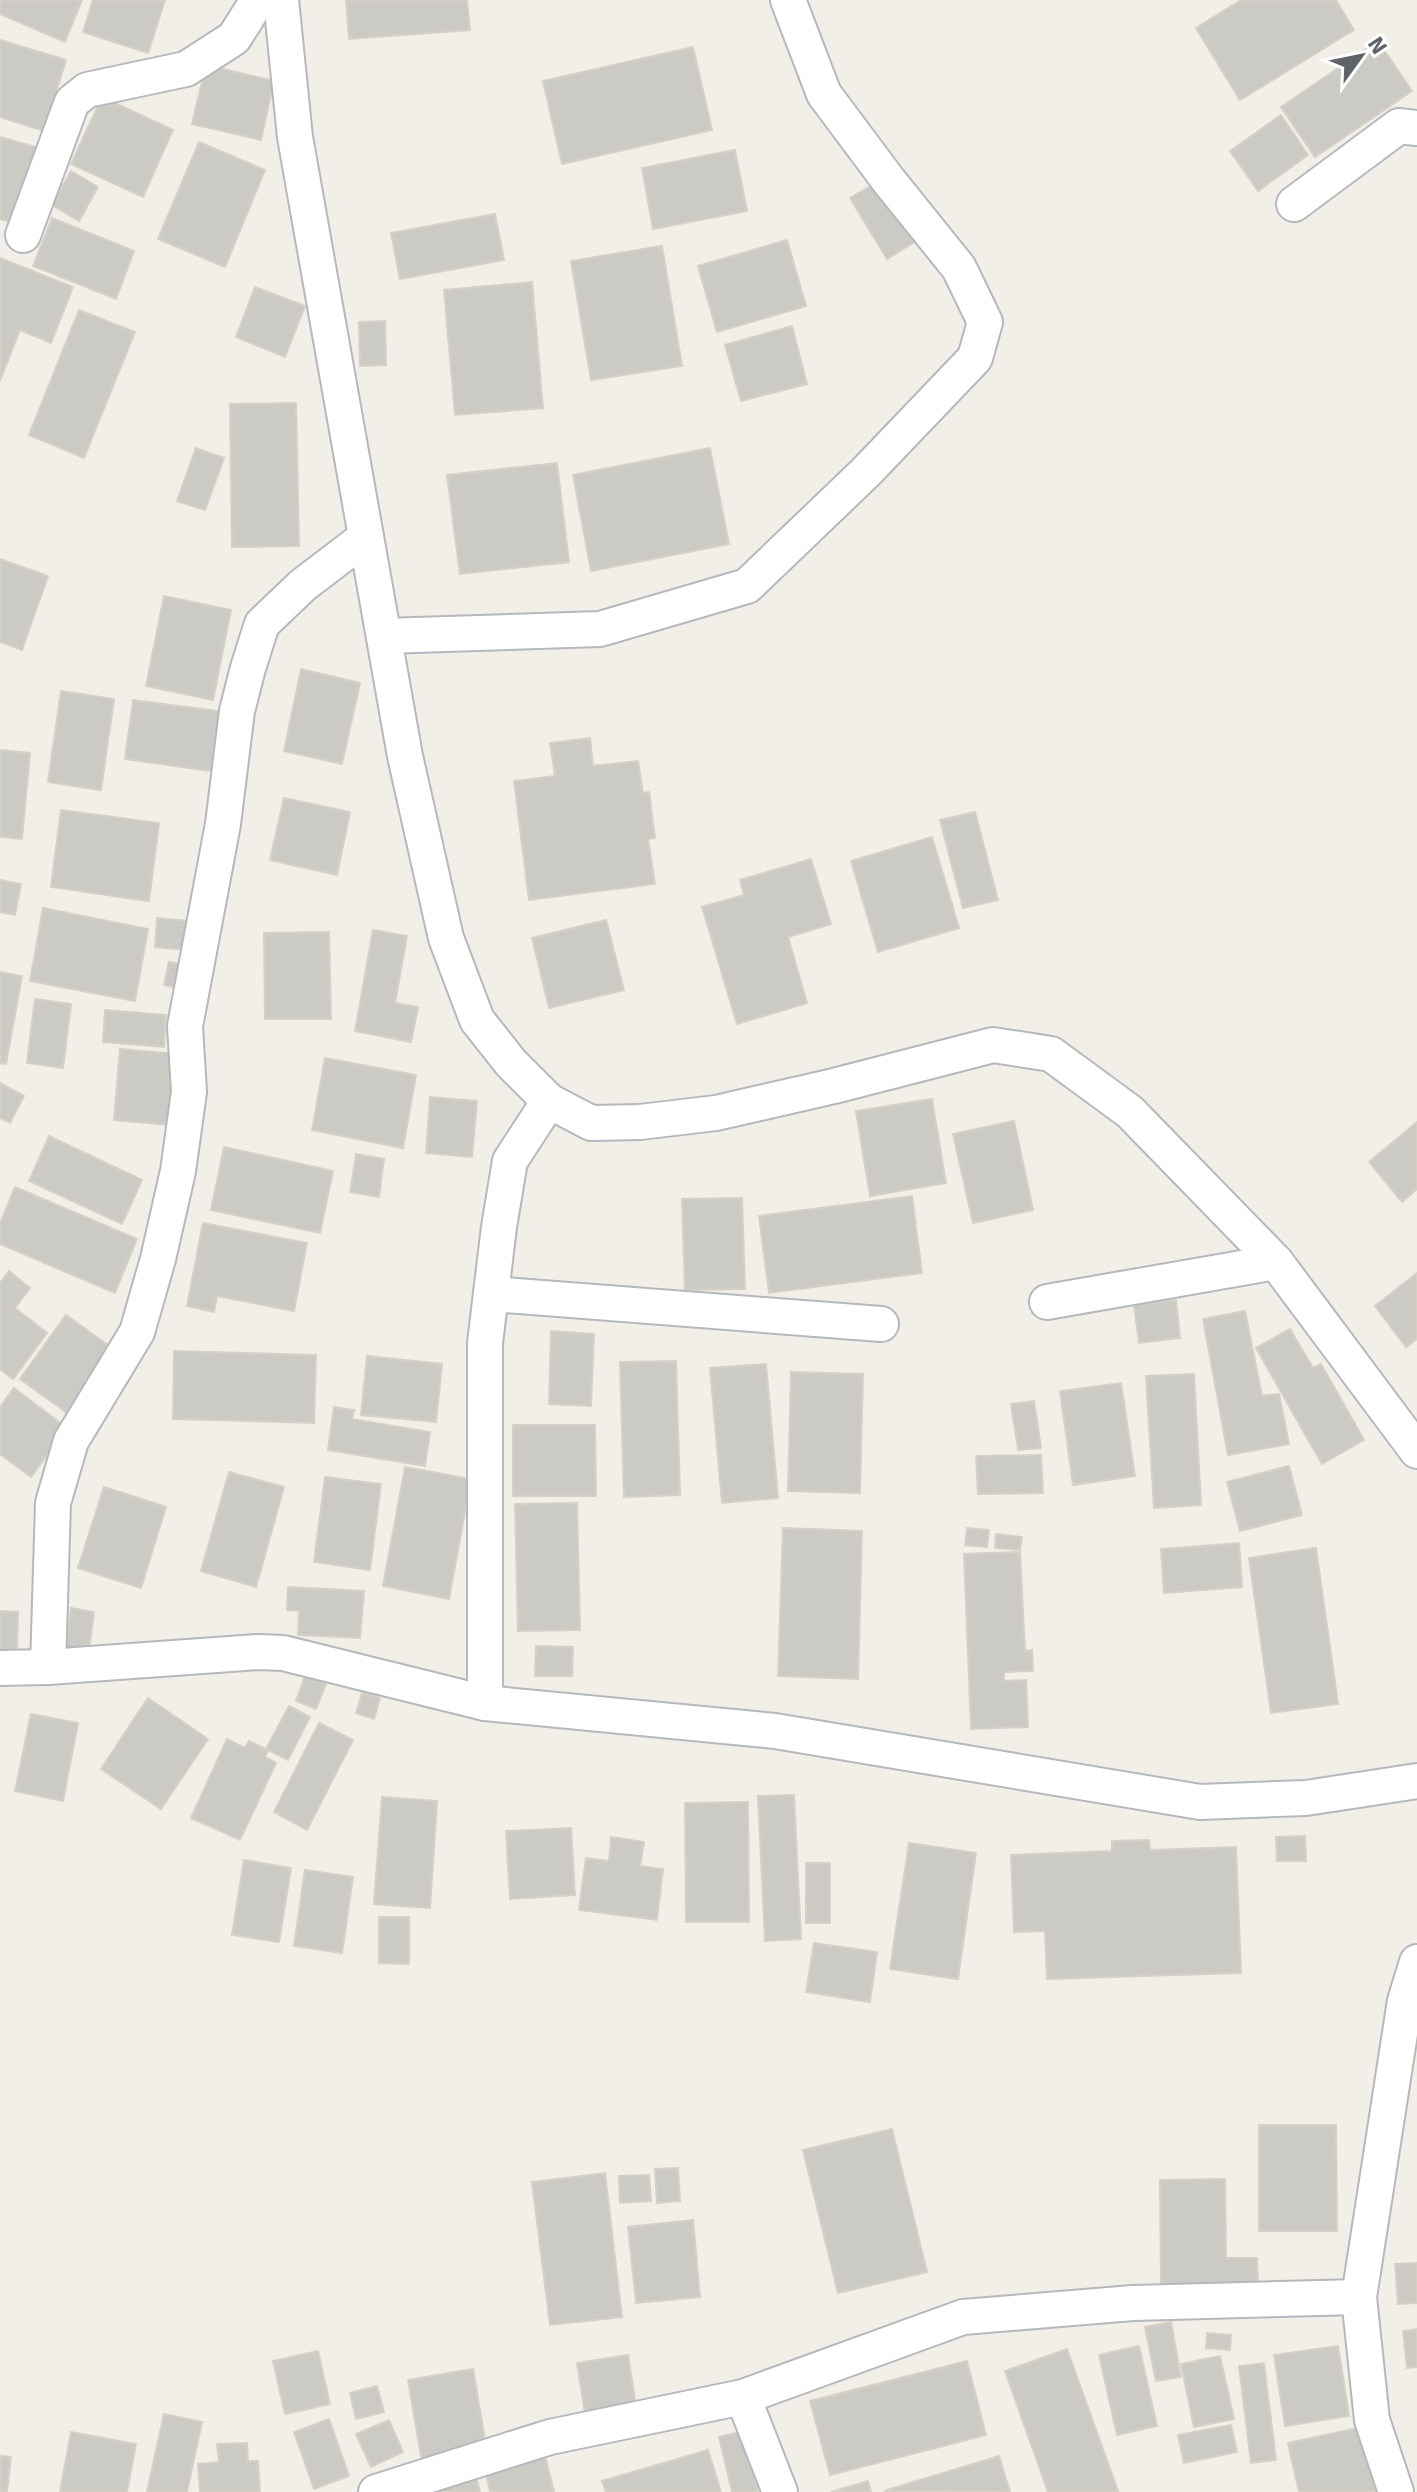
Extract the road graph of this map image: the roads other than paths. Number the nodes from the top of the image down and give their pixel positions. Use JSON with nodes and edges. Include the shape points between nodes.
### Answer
{"nodes":[{"id":1,"x":258,"y":0,"type":"edge"},
{"id":2,"x":281,"y":0,"type":"edge"},
{"id":3,"x":788,"y":0,"type":"edge"},
{"id":4,"x":1417,"y":128,"type":"edge"},
{"id":5,"x":1294,"y":204,"type":"dead end"},
{"id":6,"x":23,"y":235,"type":"dead end"},
{"id":7,"x":366,"y":537,"type":"junction"},
{"id":8,"x":384,"y":636,"type":"junction"},
{"id":9,"x":549,"y":1101,"type":"junction"},
{"id":10,"x":1276,"y":1262,"type":"junction"},
{"id":11,"x":491,"y":1294,"type":"junction"},
{"id":12,"x":1047,"y":1302,"type":"dead end"},
{"id":13,"x":881,"y":1324,"type":"dead end"},
{"id":14,"x":1417,"y":1451,"type":"edge"},
{"id":15,"x":48,"y":1667,"type":"junction"},
{"id":16,"x":0,"y":1668,"type":"edge"},
{"id":17,"x":485,"y":1703,"type":"junction"},
{"id":18,"x":1417,"y":1781,"type":"edge"},
{"id":19,"x":1417,"y":1962,"type":"edge"},
{"id":20,"x":1359,"y":2297,"type":"junction"},
{"id":21,"x":743,"y":2397,"type":"junction"},
{"id":22,"x":376,"y":2492,"type":"edge"},
{"id":23,"x":780,"y":2492,"type":"edge"},
{"id":24,"x":1396,"y":2492,"type":"edge"}],
"edges":[{"from":1,"to":6,"type":"street","via":[[234,38],[186,69],[87,90],[72,102]]},
{"from":2,"to":7,"type":"street","via":[[295,137]]},
{"from":3,"to":8,"type":"street","via":[[824,94],[959,268],[985,322],[975,358],[747,586],[600,629]]},
{"from":4,"to":5,"type":"street","via":[[1399,126]]},
{"from":7,"to":8,"type":"street"},
{"from":7,"to":15,"type":"street","via":[[262,624],[248,668],[185,1026],[189,1092],[178,1171],[137,1332],[71,1441],[53,1503]]},
{"from":8,"to":9,"type":"street","via":[[446,938],[477,1020]]},
{"from":9,"to":10,"type":"street","via":[[591,1123],[640,1122],[716,1113],[993,1045],[1051,1054],[1130,1112]]},
{"from":9,"to":11,"type":"street","via":[[510,1161]]},
{"from":10,"to":12,"type":"street"},
{"from":10,"to":14,"type":"street"},
{"from":11,"to":13,"type":"street"},
{"from":11,"to":17,"type":"street","via":[[485,1343]]},
{"from":15,"to":16,"type":"street"},
{"from":15,"to":17,"type":"street","via":[[283,1653]]},
{"from":17,"to":18,"type":"street","via":[[775,1731],[1200,1802],[1306,1798]]},
{"from":19,"to":20,"type":"street","via":[[1405,2001]]},
{"from":20,"to":21,"type":"street","via":[[1133,2303],[963,2317]]},
{"from":20,"to":24,"type":"street","via":[[1372,2420]]},
{"from":21,"to":22,"type":"street","via":[[550,2437]]},
{"from":21,"to":23,"type":"street"}]}
